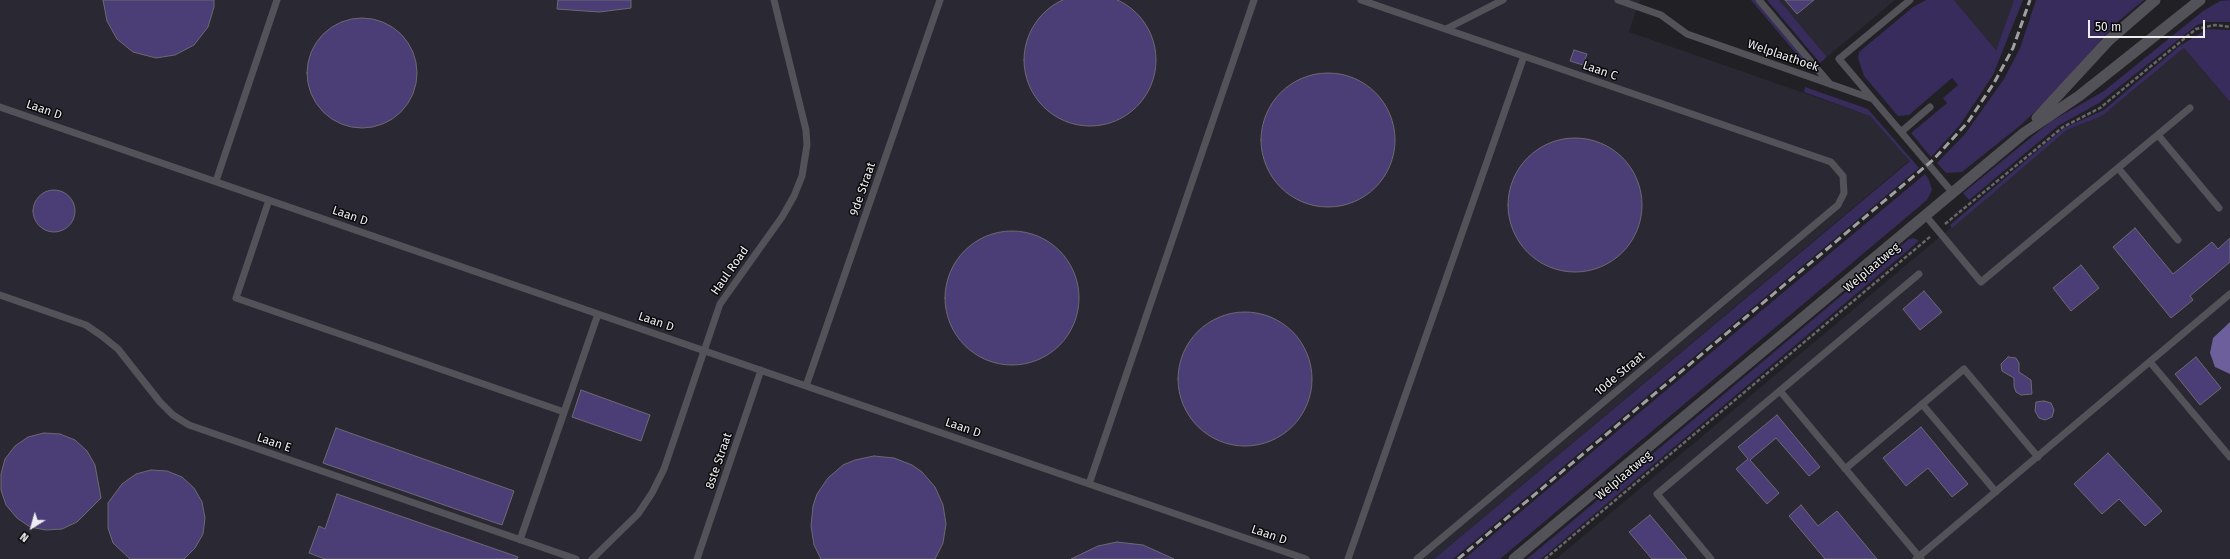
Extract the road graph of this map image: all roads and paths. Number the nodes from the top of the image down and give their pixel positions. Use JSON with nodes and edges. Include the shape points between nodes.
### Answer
{"nodes":[{"id":1,"x":277,"y":0,"type":"edge"},
{"id":2,"x":774,"y":0,"type":"edge"},
{"id":3,"x":940,"y":0,"type":"edge"},
{"id":4,"x":1254,"y":0,"type":"edge"},
{"id":5,"x":1361,"y":0,"type":"edge"},
{"id":6,"x":1502,"y":0,"type":"edge"},
{"id":7,"x":1618,"y":0,"type":"edge"},
{"id":8,"x":1759,"y":0,"type":"edge"},
{"id":9,"x":1910,"y":0,"type":"edge"},
{"id":10,"x":2155,"y":0,"type":"edge"},
{"id":11,"x":2200,"y":0,"type":"edge"},
{"id":12,"x":2230,"y":27,"type":"edge"},
{"id":13,"x":1446,"y":29,"type":"junction"},
{"id":14,"x":1524,"y":56,"type":"junction"},
{"id":15,"x":1830,"y":84,"type":"junction"},
{"id":16,"x":1873,"y":98,"type":"junction"},
{"id":17,"x":0,"y":106,"type":"edge"},
{"id":18,"x":1930,"y":108,"type":"dead end"},
{"id":19,"x":2190,"y":108,"type":"dead end"},
{"id":20,"x":1901,"y":132,"type":"junction"},
{"id":21,"x":2024,"y":133,"type":"junction"},
{"id":22,"x":2158,"y":135,"type":"junction"},
{"id":23,"x":2118,"y":168,"type":"junction"},
{"id":24,"x":216,"y":181,"type":"junction"},
{"id":25,"x":1952,"y":192,"type":"junction"},
{"id":26,"x":269,"y":200,"type":"junction"},
{"id":27,"x":1838,"y":206,"type":"joint"},
{"id":28,"x":2219,"y":208,"type":"dead end"},
{"id":29,"x":1925,"y":215,"type":"junction"},
{"id":30,"x":1938,"y":230,"type":"junction"},
{"id":31,"x":2178,"y":240,"type":"dead end"},
{"id":32,"x":1919,"y":274,"type":"dead end"},
{"id":33,"x":2230,"y":294,"type":"edge"},
{"id":34,"x":0,"y":295,"type":"edge"},
{"id":35,"x":598,"y":314,"type":"junction"},
{"id":36,"x":705,"y":348,"type":"junction"},
{"id":37,"x":2150,"y":362,"type":"junction"},
{"id":38,"x":761,"y":370,"type":"junction"},
{"id":39,"x":806,"y":386,"type":"junction"},
{"id":40,"x":1780,"y":391,"type":"junction"},
{"id":41,"x":1922,"y":404,"type":"junction"},
{"id":42,"x":564,"y":412,"type":"junction"},
{"id":43,"x":2038,"y":457,"type":"junction"},
{"id":44,"x":2230,"y":458,"type":"edge"},
{"id":45,"x":1845,"y":468,"type":"junction"},
{"id":46,"x":1089,"y":484,"type":"junction"},
{"id":47,"x":1996,"y":492,"type":"junction"},
{"id":48,"x":520,"y":540,"type":"junction"},
{"id":49,"x":1919,"y":558,"type":"edge"},
{"id":50,"x":576,"y":559,"type":"edge"},
{"id":51,"x":592,"y":559,"type":"edge"},
{"id":52,"x":697,"y":559,"type":"edge"},
{"id":53,"x":1306,"y":559,"type":"edge"},
{"id":54,"x":1348,"y":559,"type":"edge"},
{"id":55,"x":1417,"y":559,"type":"edge"},
{"id":56,"x":1514,"y":559,"type":"edge"},
{"id":57,"x":1545,"y":559,"type":"edge"},
{"id":58,"x":1710,"y":559,"type":"edge"}],
"edges":[{"from":1,"to":24,"type":"lane"},
{"from":2,"to":36,"type":"lane","name":"Haul Road","via":[[806,130],[807,145],[803,171],[788,207],[727,291]]},
{"from":3,"to":39,"type":"lane","name":"9de Straat"},
{"from":4,"to":46,"type":"lane"},
{"from":5,"to":13,"type":"lane","name":"Laan C"},
{"from":6,"to":13,"type":"lane"},
{"from":7,"to":15,"type":"lane","name":"Welplaathoek","via":[[1661,16],[1687,34]]},
{"from":8,"to":15,"type":"lane"},
{"from":9,"to":16,"type":"lane","via":[[1839,59]]},
{"from":10,"to":21,"type":"street","name":"Welplaatweg","via":[[2109,40]]},
{"from":11,"to":21,"type":"street","name":"Welplaatweg","via":[[2079,96]]},
{"from":12,"to":30,"type":"path","name":"Welplaatweg","via":[[2215,25],[2196,29],[2100,108],[2063,127]]},
{"from":13,"to":14,"type":"lane","name":"Laan C"},
{"from":14,"to":27,"type":"lane","name":"Laan C","via":[[1831,162],[1843,176],[1844,193]]},
{"from":14,"to":54,"type":"lane"},
{"from":15,"to":16,"type":"lane","name":"Welplaathoek"},
{"from":16,"to":20,"type":"lane"},
{"from":17,"to":24,"type":"lane","name":"Laan D"},
{"from":18,"to":20,"type":"lane"},
{"from":19,"to":22,"type":"lane"},
{"from":20,"to":25,"type":"lane"},
{"from":21,"to":25,"type":"street","name":"Welplaatweg"},
{"from":22,"to":23,"type":"lane"},
{"from":22,"to":28,"type":"lane"},
{"from":23,"to":30,"type":"lane","via":[[1981,282]]},
{"from":23,"to":31,"type":"lane"},
{"from":24,"to":26,"type":"lane","name":"Laan D"},
{"from":25,"to":29,"type":"street","name":"Welplaatweg"},
{"from":26,"to":35,"type":"lane","name":"Laan D"},
{"from":26,"to":42,"type":"lane","via":[[236,298]]},
{"from":27,"to":55,"type":"lane","name":"10de Straat"},
{"from":29,"to":30,"type":"lane"},
{"from":29,"to":56,"type":"street","name":"Welplaatweg"},
{"from":30,"to":57,"type":"path","name":"Welplaatweg"},
{"from":32,"to":40,"type":"lane"},
{"from":33,"to":37,"type":"lane"},
{"from":34,"to":48,"type":"lane","name":"Laan E","via":[[86,325],[102,336],[118,349],[160,402],[173,415],[189,425]]},
{"from":35,"to":36,"type":"lane","name":"Laan D"},
{"from":35,"to":42,"type":"lane"},
{"from":36,"to":38,"type":"lane","name":"Laan D"},
{"from":36,"to":51,"type":"lane","name":"Haul Road","via":[[664,469],[652,493],[638,514]]},
{"from":37,"to":43,"type":"lane"},
{"from":37,"to":44,"type":"lane"},
{"from":38,"to":39,"type":"lane","name":"Laan D"},
{"from":38,"to":52,"type":"lane","name":"8ste Straat"},
{"from":39,"to":46,"type":"lane","name":"Laan D"},
{"from":40,"to":45,"type":"lane"},
{"from":40,"to":58,"type":"lane","via":[[1657,494]]},
{"from":41,"to":43,"type":"lane","via":[[1964,369]]},
{"from":41,"to":45,"type":"lane"},
{"from":41,"to":47,"type":"lane"},
{"from":42,"to":48,"type":"lane"},
{"from":43,"to":47,"type":"lane"},
{"from":45,"to":49,"type":"lane"},
{"from":46,"to":53,"type":"lane","name":"Laan D"},
{"from":47,"to":49,"type":"lane"},
{"from":48,"to":50,"type":"lane","name":"Laan E"}]}
